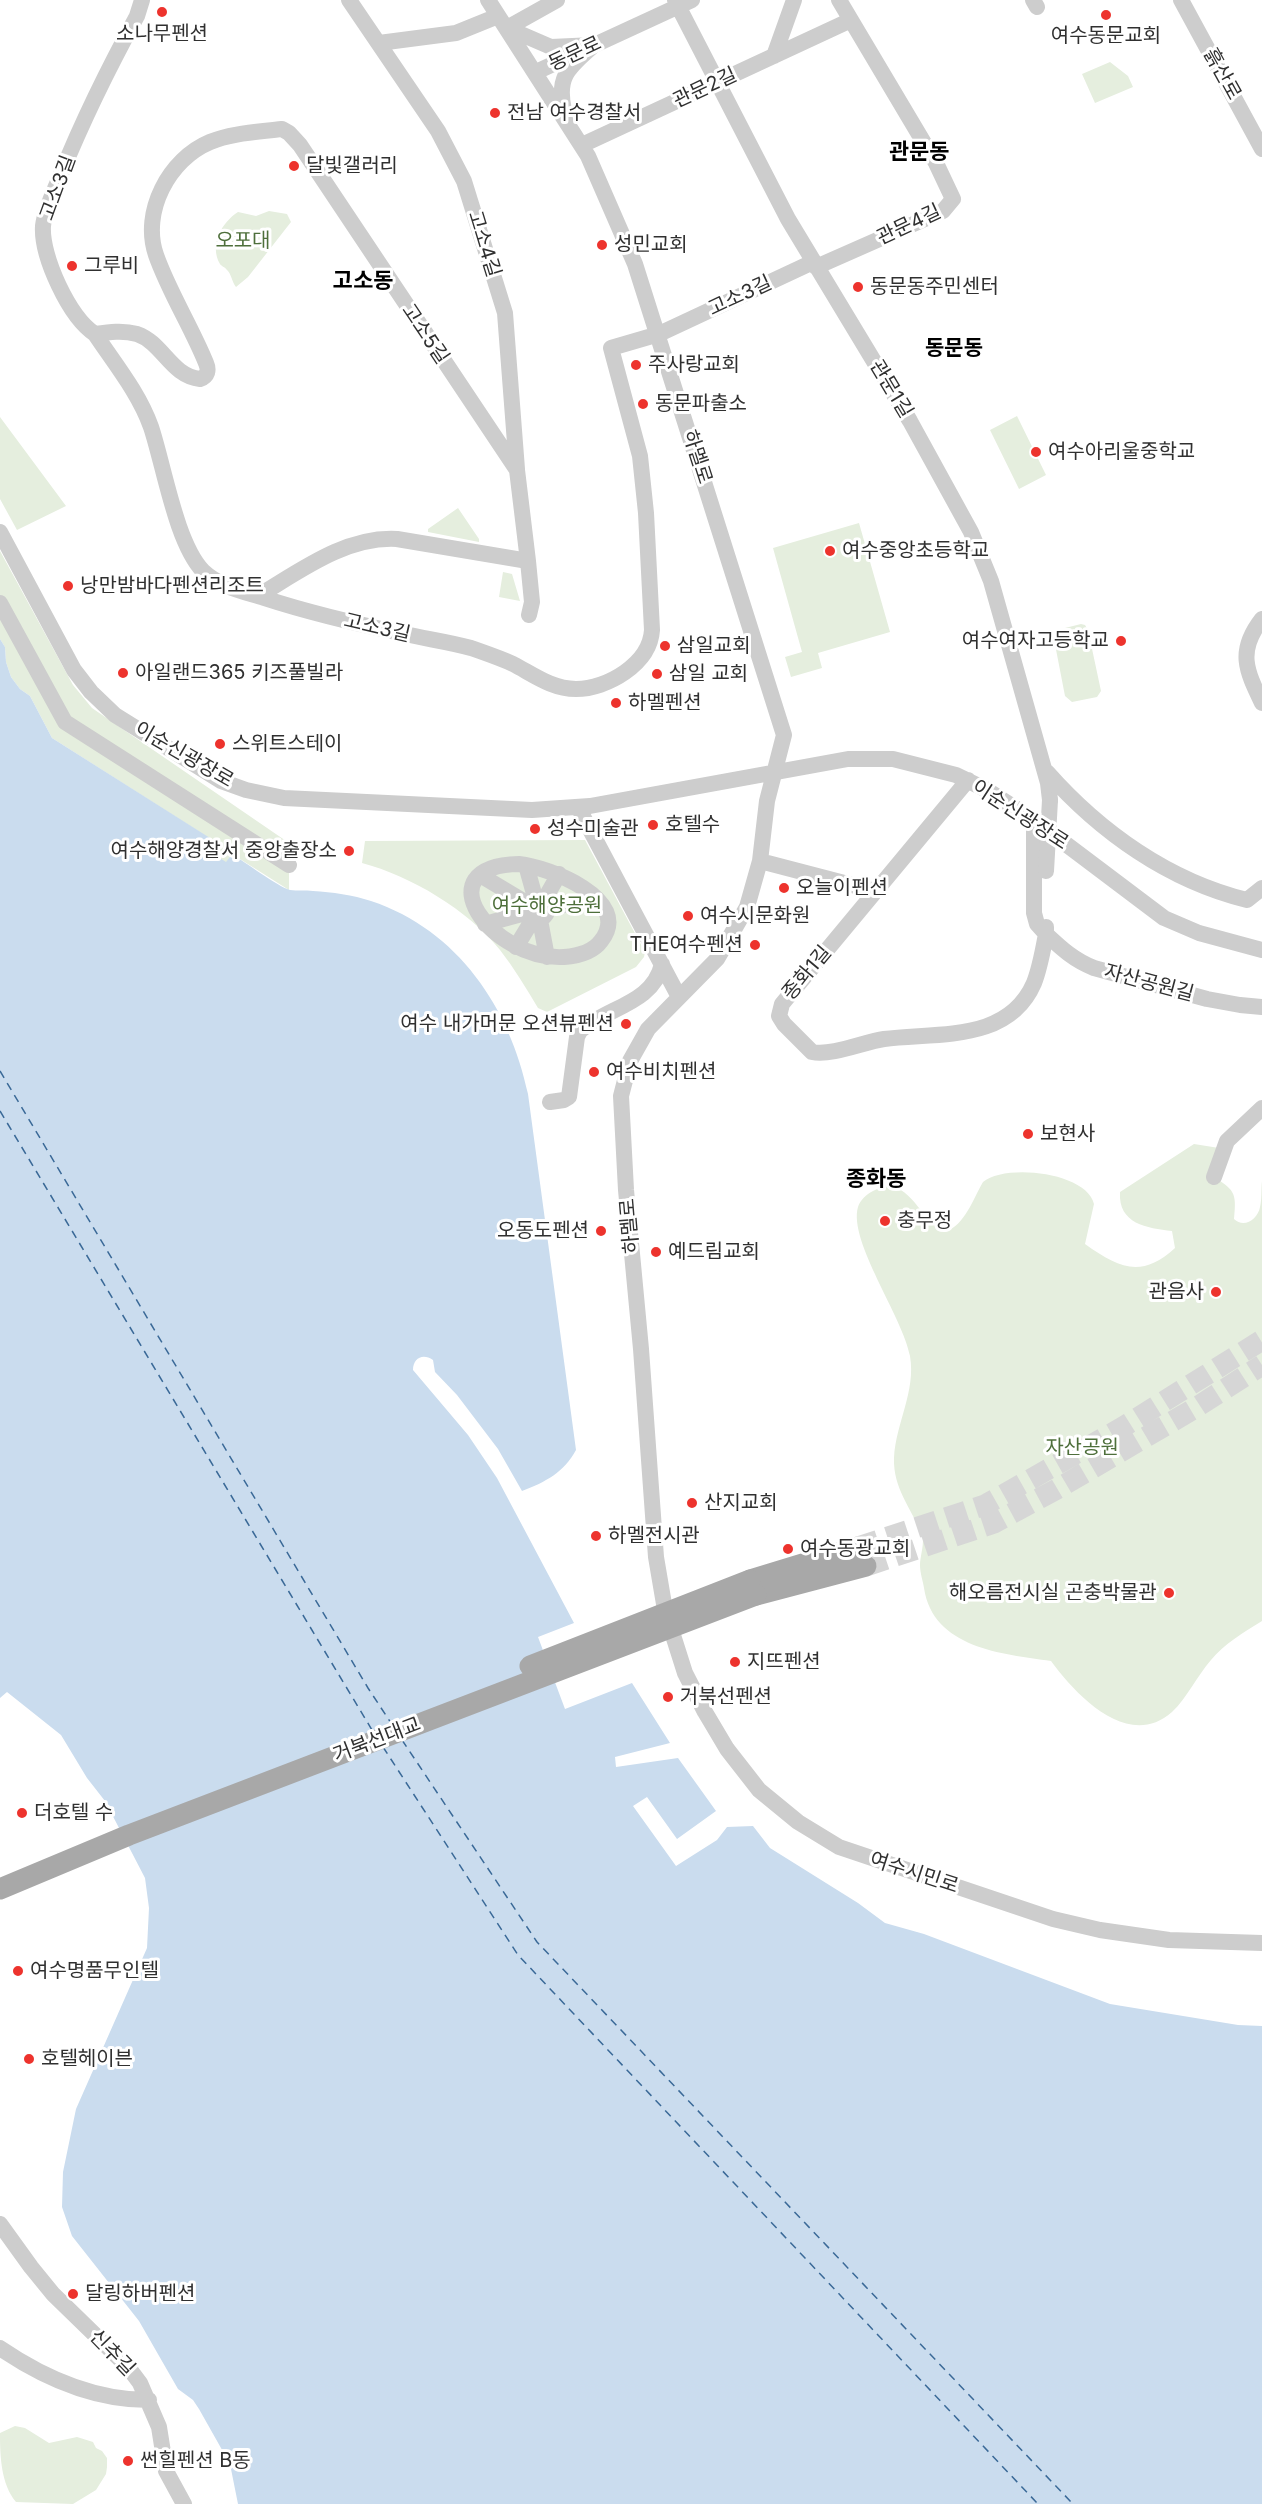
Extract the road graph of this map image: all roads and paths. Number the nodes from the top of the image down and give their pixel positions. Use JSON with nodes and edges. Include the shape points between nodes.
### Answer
{"nodes":[{"id":1,"x":142,"y":0,"type":"edge"},
{"id":2,"x":350,"y":0,"type":"edge"},
{"id":3,"x":488,"y":0,"type":"edge"},
{"id":4,"x":556,"y":0,"type":"edge"},
{"id":5,"x":794,"y":0,"type":"edge"},
{"id":6,"x":838,"y":0,"type":"edge"},
{"id":7,"x":1181,"y":0,"type":"edge"},
{"id":8,"x":682,"y":2,"type":"edge"},
{"id":9,"x":851,"y":20,"type":"junction"},
{"id":10,"x":502,"y":22,"type":"junction"},
{"id":11,"x":379,"y":43,"type":"junction"},
{"id":12,"x":594,"y":45,"type":"junction"},
{"id":13,"x":774,"y":56,"type":"junction"},
{"id":14,"x":536,"y":72,"type":"junction"},
{"id":15,"x":716,"y":82,"type":"junction"},
{"id":16,"x":566,"y":118,"type":"junction"},
{"id":17,"x":1259,"y":136,"type":"edge"},
{"id":18,"x":582,"y":145,"type":"junction"},
{"id":19,"x":814,"y":264,"type":"junction"},
{"id":20,"x":95,"y":334,"type":"junction"},
{"id":21,"x":658,"y":334,"type":"junction"},
{"id":22,"x":517,"y":470,"type":"junction"},
{"id":23,"x":0,"y":532,"type":"edge"},
{"id":24,"x":528,"y":561,"type":"junction"},
{"id":25,"x":258,"y":596,"type":"junction"},
{"id":26,"x":0,"y":603,"type":"edge"},
{"id":27,"x":529,"y":615,"type":"dead end"},
{"id":28,"x":1262,"y":619,"type":"edge"},
{"id":29,"x":1262,"y":703,"type":"edge"},
{"id":30,"x":1044,"y":769,"type":"junction"},
{"id":31,"x":775,"y":770,"type":"junction"},
{"id":32,"x":968,"y":780,"type":"junction"},
{"id":33,"x":578,"y":807,"type":"junction"},
{"id":34,"x":1034,"y":820,"type":"junction"},
{"id":35,"x":760,"y":861,"type":"junction"},
{"id":36,"x":289,"y":865,"type":"dead end"},
{"id":37,"x":526,"y":865,"type":"junction"},
{"id":38,"x":480,"y":874,"type":"junction"},
{"id":39,"x":559,"y":874,"type":"junction"},
{"id":40,"x":1262,"y":888,"type":"edge"},
{"id":41,"x":875,"y":891,"type":"junction"},
{"id":42,"x":568,"y":904,"type":"dead end"},
{"id":43,"x":540,"y":912,"type":"junction"},
{"id":44,"x":485,"y":924,"type":"junction"},
{"id":45,"x":1046,"y":934,"type":"junction"},
{"id":46,"x":516,"y":947,"type":"junction"},
{"id":47,"x":1262,"y":950,"type":"edge"},
{"id":48,"x":547,"y":957,"type":"junction"},
{"id":49,"x":662,"y":964,"type":"junction"},
{"id":50,"x":680,"y":997,"type":"junction"},
{"id":51,"x":1262,"y":1007,"type":"edge"},
{"id":52,"x":550,"y":1102,"type":"dead end"},
{"id":53,"x":1262,"y":1108,"type":"edge"},
{"id":54,"x":1214,"y":1177,"type":"dead end"},
{"id":55,"x":862,"y":1556,"type":"tunnel mouth"},
{"id":56,"x":753,"y":1588,"type":"junction"},
{"id":57,"x":672,"y":1634,"type":"joint"},
{"id":58,"x":0,"y":1876,"type":"edge"},
{"id":59,"x":0,"y":1890,"type":"edge"},
{"id":60,"x":1262,"y":1943,"type":"edge"},
{"id":61,"x":0,"y":2224,"type":"edge"},
{"id":62,"x":0,"y":2348,"type":"edge"},
{"id":63,"x":149,"y":2400,"type":"junction"},
{"id":64,"x":184,"y":2504,"type":"edge"}],
"edges":[{"from":1,"to":20,"type":"street","name":"고소3길","via":[[69,154],[43,225],[45,249],[59,283],[75,315]]},
{"from":2,"to":11,"type":"street","name":"고소4길"},
{"from":3,"to":10,"type":"street","name":"동문로"},
{"from":4,"to":10,"type":"street"},
{"from":5,"to":13,"type":"street"},
{"from":6,"to":9,"type":"street","name":"관문4길"},
{"from":7,"to":17,"type":"street","name":"흙산로"},
{"from":8,"to":12,"type":"street","name":"동문로"},
{"from":8,"to":15,"type":"street","name":"관문1길"},
{"from":9,"to":13,"type":"street","name":"관문2길"},
{"from":9,"to":19,"type":"street","name":"관문4길","via":[[942,173],[953,199],[943,211]]},
{"from":10,"to":11,"type":"street","via":[[456,33]]},
{"from":10,"to":12,"type":"street","via":[[551,47]]},
{"from":10,"to":14,"type":"street","name":"동문로"},
{"from":11,"to":22,"type":"street","name":"고소4길","via":[[438,131],[464,181],[505,313]]},
{"from":12,"to":14,"type":"street","name":"동문로"},
{"from":12,"to":16,"type":"street","via":[[563,78],[561,94]]},
{"from":13,"to":15,"type":"street","name":"관문2길"},
{"from":14,"to":16,"type":"street","name":"하멜로"},
{"from":15,"to":18,"type":"street","name":"관문2길"},
{"from":15,"to":19,"type":"street","name":"관문1길"},
{"from":16,"to":18,"type":"street","name":"하멜로"},
{"from":18,"to":21,"type":"street","name":"하멜로","via":[[632,257]]},
{"from":19,"to":21,"type":"street","name":"고소3길"},
{"from":19,"to":30,"type":"street","name":"관문1길","via":[[910,421],[979,550]]},
{"from":20,"to":22,"type":"street","name":"고소5길","via":[[119,331],[138,335],[187,376],[205,376],[208,368],[204,358],[156,255],[152,234],[156,204],[173,170],[206,144],[282,129],[300,145]]},
{"from":20,"to":25,"type":"street","name":"고소3길","via":[[129,383],[150,426],[192,556],[214,581]]},
{"from":21,"to":25,"type":"street","name":"고소3길","via":[[611,348],[640,456],[651,618],[647,648],[624,672],[586,688],[559,687],[505,660],[464,646],[342,620]]},
{"from":21,"to":31,"type":"street","name":"하멜로","via":[[784,731]]},
{"from":22,"to":24,"type":"street","name":"고소5길"},
{"from":23,"to":33,"type":"street","name":"이순신광장로","via":[[74,670],[91,692],[115,715],[221,782],[284,798],[532,810]]},
{"from":24,"to":25,"type":"street","via":[[397,539],[375,539],[328,556]]},
{"from":24,"to":27,"type":"street","name":"고소5길","via":[[532,602]]},
{"from":26,"to":36,"type":"street","via":[[65,722]]},
{"from":28,"to":29,"type":"street","via":[[1245,656]]},
{"from":30,"to":40,"type":"street","via":[[1096,821],[1160,864],[1208,888],[1247,900]]},
{"from":30,"to":45,"type":"street","name":"관문1길","bridge":true,"via":[[1050,800]]},
{"from":31,"to":32,"type":"street","name":"이순신광장로","via":[[874,758],[921,765]]},
{"from":31,"to":33,"type":"street","name":"이순신광장로"},
{"from":31,"to":35,"type":"street","name":"하멜로","via":[[766,801]]},
{"from":32,"to":34,"type":"street","name":"이순신광장로"},
{"from":32,"to":41,"type":"street","name":"종화1길"},
{"from":33,"to":49,"type":"street"},
{"from":34,"to":45,"type":"street","name":"자산공원길","via":[[1034,913]]},
{"from":34,"to":47,"type":"street","name":"이순신광장로","via":[[1164,918],[1198,933]]},
{"from":35,"to":41,"type":"street"},
{"from":35,"to":50,"type":"street","name":"하멜로","via":[[750,901],[728,944]]},
{"from":37,"to":38,"type":"street","via":[[496,867]]},
{"from":37,"to":39,"type":"street"},
{"from":37,"to":43,"type":"street"},
{"from":38,"to":43,"type":"street"},
{"from":38,"to":44,"type":"street","via":[[472,897]]},
{"from":39,"to":43,"type":"street"},
{"from":39,"to":48,"type":"street","via":[[593,896],[606,913],[607,926],[601,941],[588,951]]},
{"from":41,"to":45,"type":"street","name":"종화1길","via":[[780,1008],[784,1024],[812,1052],[882,1040],[960,1034],[999,1021],[1032,987]]},
{"from":42,"to":43,"type":"street"},
{"from":43,"to":44,"type":"street"},
{"from":43,"to":46,"type":"street"},
{"from":43,"to":48,"type":"street"},
{"from":44,"to":46,"type":"street"},
{"from":45,"to":51,"type":"street","name":"자산공원길","via":[[1074,959],[1100,970],[1207,999]]},
{"from":46,"to":48,"type":"street"},
{"from":49,"to":50,"type":"street"},
{"from":49,"to":52,"type":"street","via":[[657,980],[647,991],[579,1033],[569,1097]]},
{"from":50,"to":57,"type":"street","name":"하멜로","via":[[654,1022],[636,1049],[625,1076],[621,1112],[656,1557]]},
{"from":53,"to":54,"type":"street","via":[[1227,1141]]},
{"from":55,"to":56,"type":"main road"},
{"from":56,"to":58,"type":"main road","name":"거북선대교","bridge":true,"via":[[124,1825]]},
{"from":56,"to":59,"type":"main road","name":"거북선대교","bridge":true},
{"from":57,"to":60,"type":"street","name":"여수시민로","via":[[692,1688],[739,1765],[775,1806],[839,1848],[1053,1919],[1100,1930],[1169,1941]]},
{"from":61,"to":63,"type":"street","name":"신추길","via":[[53,2294],[134,2374]]},
{"from":62,"to":63,"type":"street","via":[[62,2383]]},
{"from":63,"to":64,"type":"street","name":"신추길","via":[[161,2437],[166,2471]]}]}
